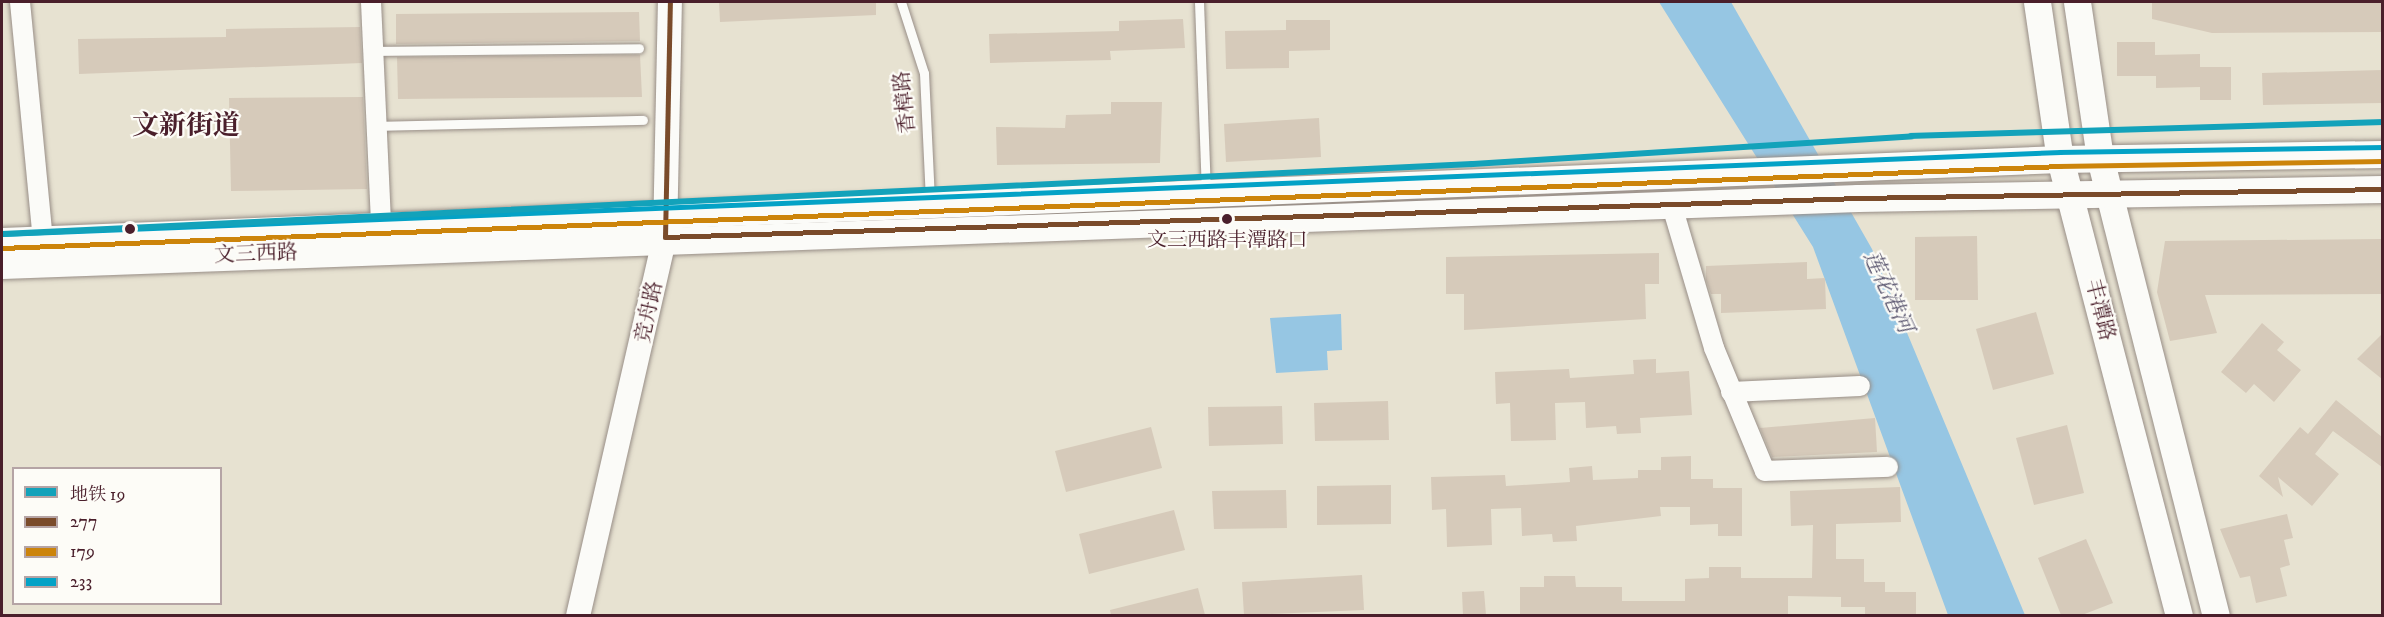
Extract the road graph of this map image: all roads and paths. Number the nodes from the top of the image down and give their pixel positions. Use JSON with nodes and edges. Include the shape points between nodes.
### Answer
{"nodes":[{"id":1,"x":20,"y":2,"type":"edge"},
{"id":2,"x":371,"y":2,"type":"edge"},
{"id":3,"x":670,"y":2,"type":"edge"},
{"id":4,"x":901,"y":2,"type":"edge"},
{"id":5,"x":1200,"y":2,"type":"edge"},
{"id":6,"x":2037,"y":2,"type":"edge"},
{"id":7,"x":2077,"y":2,"type":"edge"},
{"id":8,"x":639,"y":48,"type":"dead end"},
{"id":9,"x":374,"y":51,"type":"junction"},
{"id":10,"x":643,"y":120,"type":"dead end"},
{"id":11,"x":377,"y":126,"type":"junction"},
{"id":12,"x":2382,"y":154,"type":"edge"},
{"id":13,"x":2100,"y":158,"type":"junction"},
{"id":14,"x":2060,"y":159,"type":"junction"},
{"id":15,"x":2382,"y":189,"type":"edge"},
{"id":16,"x":1206,"y":193,"type":"junction"},
{"id":17,"x":2110,"y":194,"type":"junction"},
{"id":18,"x":2071,"y":195,"type":"junction"},
{"id":19,"x":930,"y":202,"type":"junction"},
{"id":20,"x":1672,"y":206,"type":"junction"},
{"id":21,"x":667,"y":224,"type":"junction"},
{"id":22,"x":381,"y":226,"type":"junction"},
{"id":23,"x":43,"y":239,"type":"junction"},
{"id":24,"x":2,"y":241,"type":"edge"},
{"id":25,"x":2,"y":265,"type":"edge"},
{"id":26,"x":1860,"y":386,"type":"dead end"},
{"id":27,"x":1731,"y":392,"type":"junction"},
{"id":28,"x":1888,"y":467,"type":"dead end"},
{"id":29,"x":578,"y":615,"type":"edge"},
{"id":30,"x":2179,"y":615,"type":"edge"},
{"id":31,"x":2216,"y":615,"type":"edge"}],
"edges":[{"from":1,"to":23,"type":"street"},
{"from":2,"to":9,"type":"street"},
{"from":3,"to":21,"type":"street","name":"竞舟路"},
{"from":4,"to":19,"type":"lane","name":"香樟路","via":[[924,74]]},
{"from":5,"to":16,"type":"lane"},
{"from":6,"to":14,"type":"main road","name":"丰潭路"},
{"from":7,"to":13,"type":"main road","name":"丰潭路"},
{"from":8,"to":9,"type":"lane"},
{"from":9,"to":11,"type":"street"},
{"from":10,"to":11,"type":"lane"},
{"from":11,"to":22,"type":"street"},
{"from":12,"to":13,"type":"main road","name":"文三西路"},
{"from":13,"to":14,"type":"main road","name":"文三西路"},
{"from":13,"to":17,"type":"main road","name":"丰潭路"},
{"from":14,"to":16,"type":"main road","name":"文三西路"},
{"from":14,"to":18,"type":"main road","name":"丰潭路"},
{"from":15,"to":17,"type":"main road","name":"文三西路"},
{"from":16,"to":19,"type":"main road","name":"文三西路"},
{"from":17,"to":18,"type":"main road","name":"文三西路"},
{"from":17,"to":31,"type":"main road","name":"丰潭路"},
{"from":18,"to":20,"type":"main road","name":"文三西路"},
{"from":18,"to":30,"type":"main road","name":"丰潭路"},
{"from":19,"to":21,"type":"main road","name":"文三西路"},
{"from":20,"to":21,"type":"main road","name":"文三西路"},
{"from":20,"to":27,"type":"street"},
{"from":21,"to":22,"type":"main road","name":"文三西路"},
{"from":21,"to":25,"type":"main road","name":"文三西路"},
{"from":21,"to":29,"type":"street","name":"竞舟路"},
{"from":22,"to":23,"type":"main road","name":"文三西路"},
{"from":23,"to":24,"type":"main road","name":"文三西路"},
{"from":26,"to":27,"type":"street"},
{"from":27,"to":28,"type":"street","via":[[1765,471]]}]}
